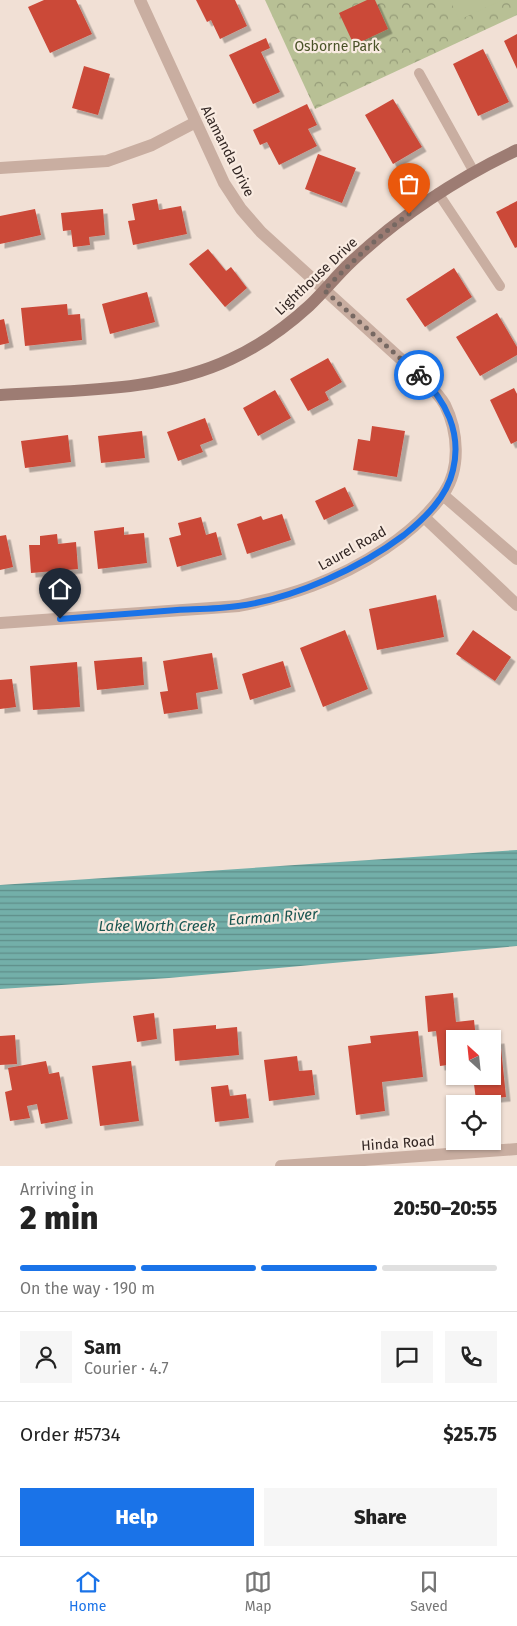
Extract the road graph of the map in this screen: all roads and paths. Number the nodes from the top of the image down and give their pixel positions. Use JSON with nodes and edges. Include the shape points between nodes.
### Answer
{"nodes":[{"id":1,"x":140,"y":0,"type":"edge"},
{"id":2,"x":419,"y":72,"type":"dead end"},
{"id":3,"x":196,"y":122,"type":"junction"},
{"id":4,"x":517,"y":150,"type":"edge"},
{"id":5,"x":0,"y":168,"type":"edge"},
{"id":6,"x":474,"y":172,"type":"junction"},
{"id":7,"x":438,"y":193,"type":"junction"},
{"id":8,"x":500,"y":286,"type":"dead end"},
{"id":9,"x":324,"y":290,"type":"junction"},
{"id":10,"x":0,"y":395,"type":"edge"},
{"id":11,"x":443,"y":495,"type":"junction"},
{"id":12,"x":424,"y":517,"type":"junction"},
{"id":13,"x":517,"y":559,"type":"edge"},
{"id":14,"x":517,"y":605,"type":"edge"},
{"id":15,"x":0,"y":623,"type":"edge"},
{"id":16,"x":517,"y":1149,"type":"edge"},
{"id":17,"x":306,"y":1165,"type":"edge"},
{"id":18,"x":281,"y":1166,"type":"edge"}],
"edges":[{"from":1,"to":3,"type":"street","name":"Alamanda Drive"},
{"from":2,"to":6,"type":"lane"},
{"from":3,"to":5,"type":"street","via":[[152,145],[107,161]]},
{"from":3,"to":9,"type":"street","name":"Alamanda Drive","via":[[224,183],[241,209]]},
{"from":4,"to":6,"type":"street","name":"Lighthouse Drive"},
{"from":6,"to":7,"type":"street","name":"Lighthouse Drive"},
{"from":7,"to":8,"type":"lane"},
{"from":7,"to":9,"type":"street","name":"Lighthouse Drive","via":[[394,225]]},
{"from":9,"to":10,"type":"street","name":"Lighthouse Drive","via":[[277,332],[205,370],[139,385]]},
{"from":9,"to":11,"type":"street","name":"Laurel Road","via":[[426,382],[444,405],[456,448],[451,478]]},
{"from":11,"to":12,"type":"street","name":"Laurel Road"},
{"from":11,"to":13,"type":"street"},
{"from":12,"to":14,"type":"street"},
{"from":12,"to":15,"type":"street","name":"Laurel Road","via":[[394,542],[355,566],[313,586],[269,600],[239,606]]},
{"from":16,"to":17,"type":"street","name":"Hinda Road"},
{"from":17,"to":18,"type":"street","name":"Hinda Road"}]}
